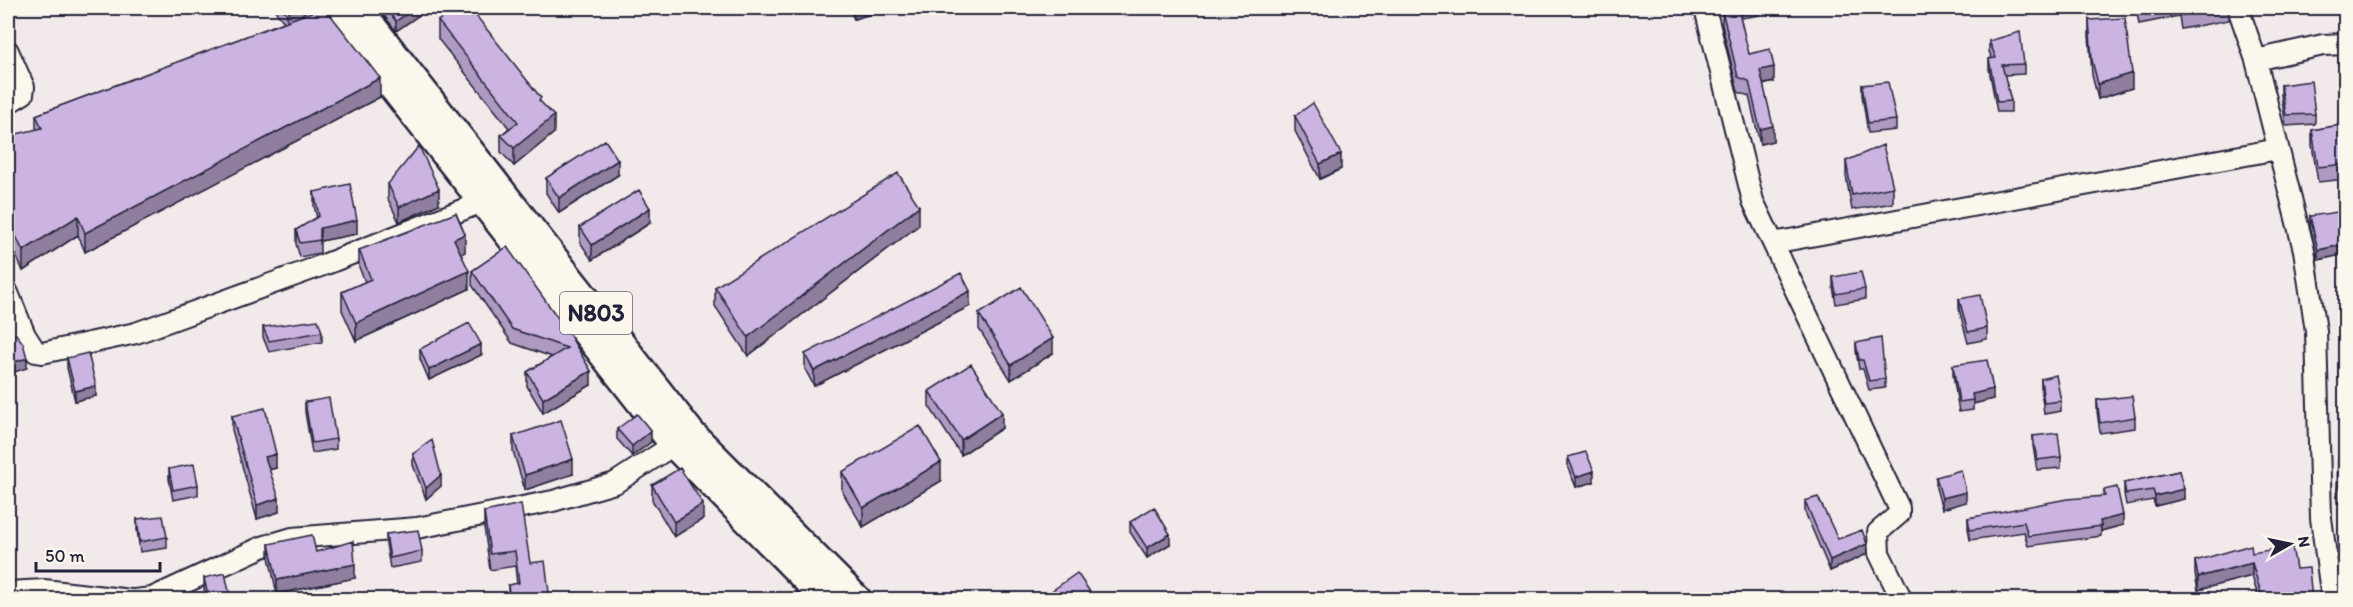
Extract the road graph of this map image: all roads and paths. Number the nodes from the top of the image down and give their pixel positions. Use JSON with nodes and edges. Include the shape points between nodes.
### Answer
{"nodes":[{"id":1,"x":332,"y":8,"type":"edge"},
{"id":2,"x":357,"y":8,"type":"edge"},
{"id":3,"x":1705,"y":8,"type":"edge"},
{"id":4,"x":2238,"y":8,"type":"edge"},
{"id":5,"x":366,"y":36,"type":"junction"},
{"id":6,"x":2346,"y":44,"type":"edge"},
{"id":7,"x":8,"y":51,"type":"edge"},
{"id":8,"x":2256,"y":60,"type":"junction"},
{"id":9,"x":8,"y":103,"type":"edge"},
{"id":10,"x":2278,"y":149,"type":"junction"},
{"id":11,"x":483,"y":202,"type":"junction"},
{"id":12,"x":1773,"y":243,"type":"junction"},
{"id":13,"x":8,"y":293,"type":"edge"},
{"id":14,"x":586,"y":318,"type":"junction"},
{"id":15,"x":683,"y":439,"type":"junction"},
{"id":16,"x":8,"y":592,"type":"edge"},
{"id":17,"x":841,"y":597,"type":"edge"},
{"id":18,"x":133,"y":600,"type":"edge"},
{"id":19,"x":1902,"y":600,"type":"edge"},
{"id":20,"x":2332,"y":600,"type":"edge"}],
"edges":[{"from":1,"to":5,"type":"highway","number":"N803"},
{"from":2,"to":5,"type":"highway","number":"N803"},
{"from":3,"to":12,"type":"street","via":[[1753,201]]},
{"from":4,"to":8,"type":"street"},
{"from":5,"to":11,"type":"highway","number":"N803"},
{"from":5,"to":14,"type":"highway","number":"N803"},
{"from":6,"to":8,"type":"street","via":[[2323,45]]},
{"from":7,"to":9,"type":"street","via":[[24,87],[23,94]]},
{"from":8,"to":10,"type":"street"},
{"from":10,"to":12,"type":"street"},
{"from":10,"to":20,"type":"street","via":[[2304,250],[2316,330],[2321,518]]},
{"from":11,"to":13,"type":"street","via":[[136,333],[42,353],[36,352],[25,334]]},
{"from":11,"to":14,"type":"highway","number":"N803"},
{"from":12,"to":19,"type":"street","via":[[1899,508],[1899,514],[1878,532],[1879,553]]},
{"from":14,"to":15,"type":"highway","number":"N803"},
{"from":15,"to":17,"type":"highway","number":"N803"},
{"from":15,"to":18,"type":"street","via":[[615,483],[554,501],[417,528],[292,538],[262,547],[152,598]]},
{"from":16,"to":18,"type":"street","via":[[44,590]]}]}
